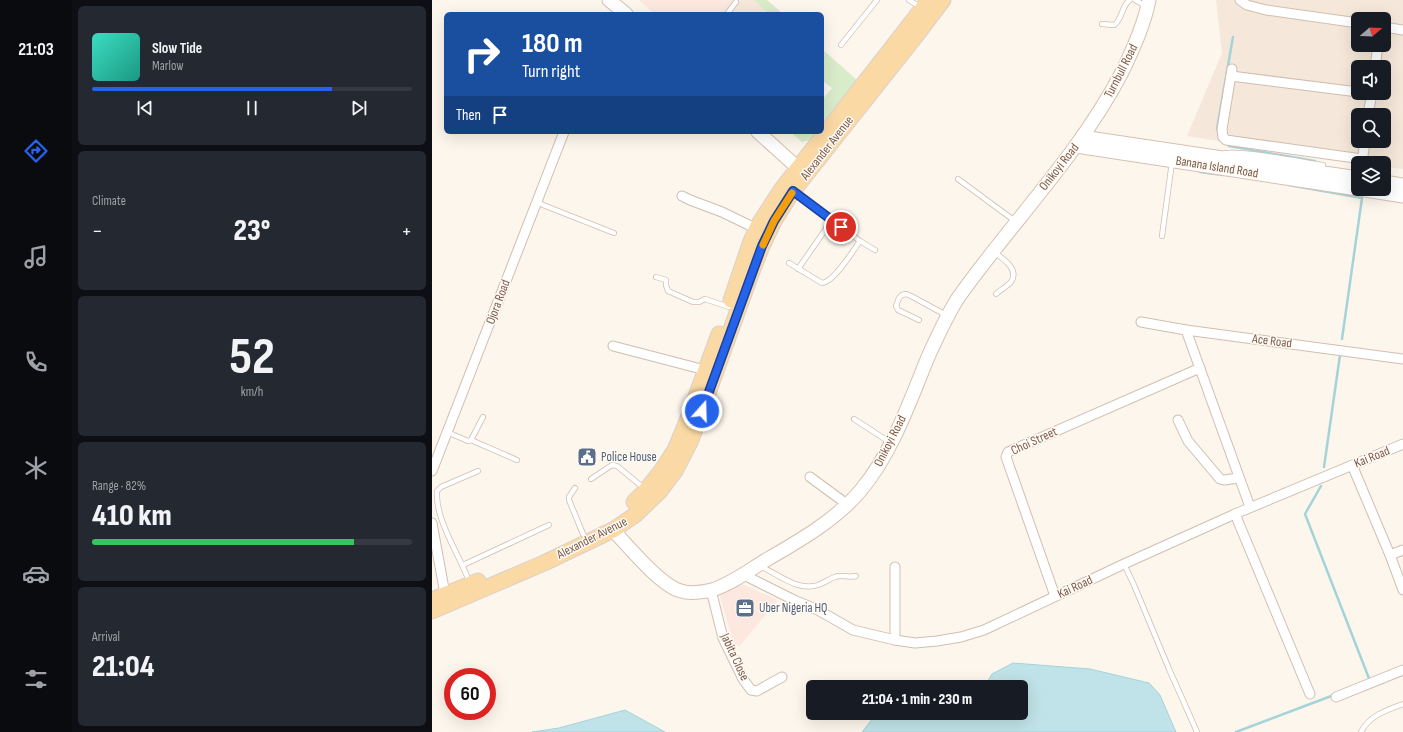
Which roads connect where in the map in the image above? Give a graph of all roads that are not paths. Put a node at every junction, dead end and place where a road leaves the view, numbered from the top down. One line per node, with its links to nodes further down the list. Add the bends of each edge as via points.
1 (876, 0): 17 (lane)
2 (909, 0): 8 (lane)
3 (942, 0): 32 (main road, Alexander Avenue)
4 (1130, 0): 14 (lane, via 1118,22 1114,25)
5 (1135, 0): 9 (lane)
6 (1240, 0): 13 (street, via 1246,6 1266,10)
7 (736, 2): 12 (lane)
8 (926, 4): 26 (main road, Alexander Avenue)
9 (1148, 4): 21 (street, Turnbull Road, via 1135,47 1108,98)
10 (611, 6): 11 (street)
11 (622, 12)
12 (728, 12)
13 (1351, 22)
14 (1102, 24)
15 (1391, 28): 16 (street)
16 (1403, 30)
17 (841, 44)
18 (1351, 91): 23 (street, via 1231,72 1222,129 1226,140)
19 (563, 134): 36 (street, Ojora Road)
20 (760, 134): 26 (street)
21 (1079, 142): 22 (street, Banana Island Road); 24 (street, Banana Island Road); 38 (street, Onikoyi Road)
22 (1218, 158): 25 (lane, via 1224,152 1231,152); 27 (street, Banana Island Road)
23 (1351, 159)
24 (1172, 161): 31 (street, Banana Island Road); 41 (lane)
25 (1323, 165)
26 (798, 168): 39 (main road, Alexander Avenue)
27 (1351, 177)
28 (958, 179): 38 (lane)
29 (1391, 183): 30 (street)
30 (1403, 185)
31 (1351, 188)
32 (793, 191): 37 (lane); 80 (main road, Alexander Avenue, via 762,246 684,455 659,492 635,516)
33 (1391, 194): 35 (street, Banana Island Road)
34 (682, 196): 39 (street)
35 (1403, 196)
36 (537, 201): 40 (lane); 61 (street, Ojora Road)
37 (832, 220): 42 (lane); 46 (lane)
38 (1017, 222): 44 (street, Onikoyi Road)
39 (757, 229): 49 (main road, Alexander Avenue)
40 (614, 233)
41 (1162, 236)
42 (860, 240): 43 (lane); 46 (lane, via 837,272 826,282 822,283)
43 (876, 250)
44 (994, 252): 48 (lane, via 1004,259 1014,275 1011,282); 50 (street, Onikoyi Road)
45 (789, 263): 46 (lane)
46 (798, 269)
47 (656, 277): 49 (lane, via 666,280 668,290 693,302 705,299)
48 (996, 294)
49 (729, 307): 57 (main road, Alexander Avenue)
50 (947, 316): 51 (lane, via 911,296 902,295 896,306 898,310); 63 (street, Onikoyi Road)
51 (919, 320)
52 (1141, 322): 53 (street, Ace Road)
53 (1186, 330): 55 (street, Ace Road); 56 (street)
54 (613, 346): 57 (street)
55 (1403, 359)
56 (1200, 368): 71 (street); 93 (street, Choi Street, via 1006,454)
57 (705, 370): 74 (main road, Alexander Avenue, via 675,450)
58 (483, 417): 62 (lane)
59 (854, 419): 63 (lane)
60 (1178, 420): 71 (street, via 1188,441 1220,479)
61 (447, 432): 62 (lane); 66 (street, Ojora Road)
62 (471, 440): 65 (lane)
63 (891, 443): 75 (street, Onikoyi Road, via 862,490)
64 (1403, 444): 67 (street, Kai Road)
65 (517, 460)
66 (434, 461): 68 (street, Ojora Road)
67 (1352, 465): 76 (street, Kai Road); 83 (street)
68 (432, 471)
69 (478, 471): 85 (lane, via 441,487 438,491 437,499 442,520)
70 (810, 477): 75 (street)
71 (1239, 478): 76 (street)
72 (591, 479): 74 (lane, via 612,465 617,466)
73 (575, 488): 81 (lane, via 569,500)
74 (646, 490): 81 (main road, Alexander Avenue, via 614,518)
75 (848, 505): 86 (street, Onikoyi Road, via 800,540)
76 (1250, 507): 77 (street, Kai Road)
77 (1235, 514): 84 (street, Kai Road); 99 (street)
78 (432, 523): 94 (street)
79 (549, 526): 85 (lane)
80 (612, 530): 91 (street, Onikoyi Road, via 663,582 682,592); 95 (main road, Alexander Avenue, via 537,566)
81 (583, 534): 90 (main road, Alexander Avenue)
82 (1403, 550): 83 (street)
83 (1390, 555): 92 (street)
84 (1124, 564): 93 (street, Kai Road); 102 (lane)
85 (463, 565): 90 (lane)
86 (758, 565): 88 (street, Onikoyi Road); 89 (lane, via 806,587 816,586 835,577)
87 (895, 567): 96 (street)
88 (744, 575): 91 (street, Onikoyi Road); 96 (street, Kai Road, via 854,630)
89 (856, 576)
90 (470, 585): 94 (main road, Alexander Avenue)
91 (711, 590): 98 (street, Jabita Close, via 723,638 751,690 757,691)
92 (1403, 590)
93 (1055, 596): 96 (street, Kai Road, via 984,630 961,638 915,643)
94 (438, 597)
95 (432, 611)
96 (895, 640)
97 (1403, 670): 100 (street)
98 (782, 677)
99 (1310, 694)
100 (1336, 698)
101 (1403, 704): 103 (lane, via 1380,713 1365,724)
102 (1197, 732)
103 (1361, 732)

